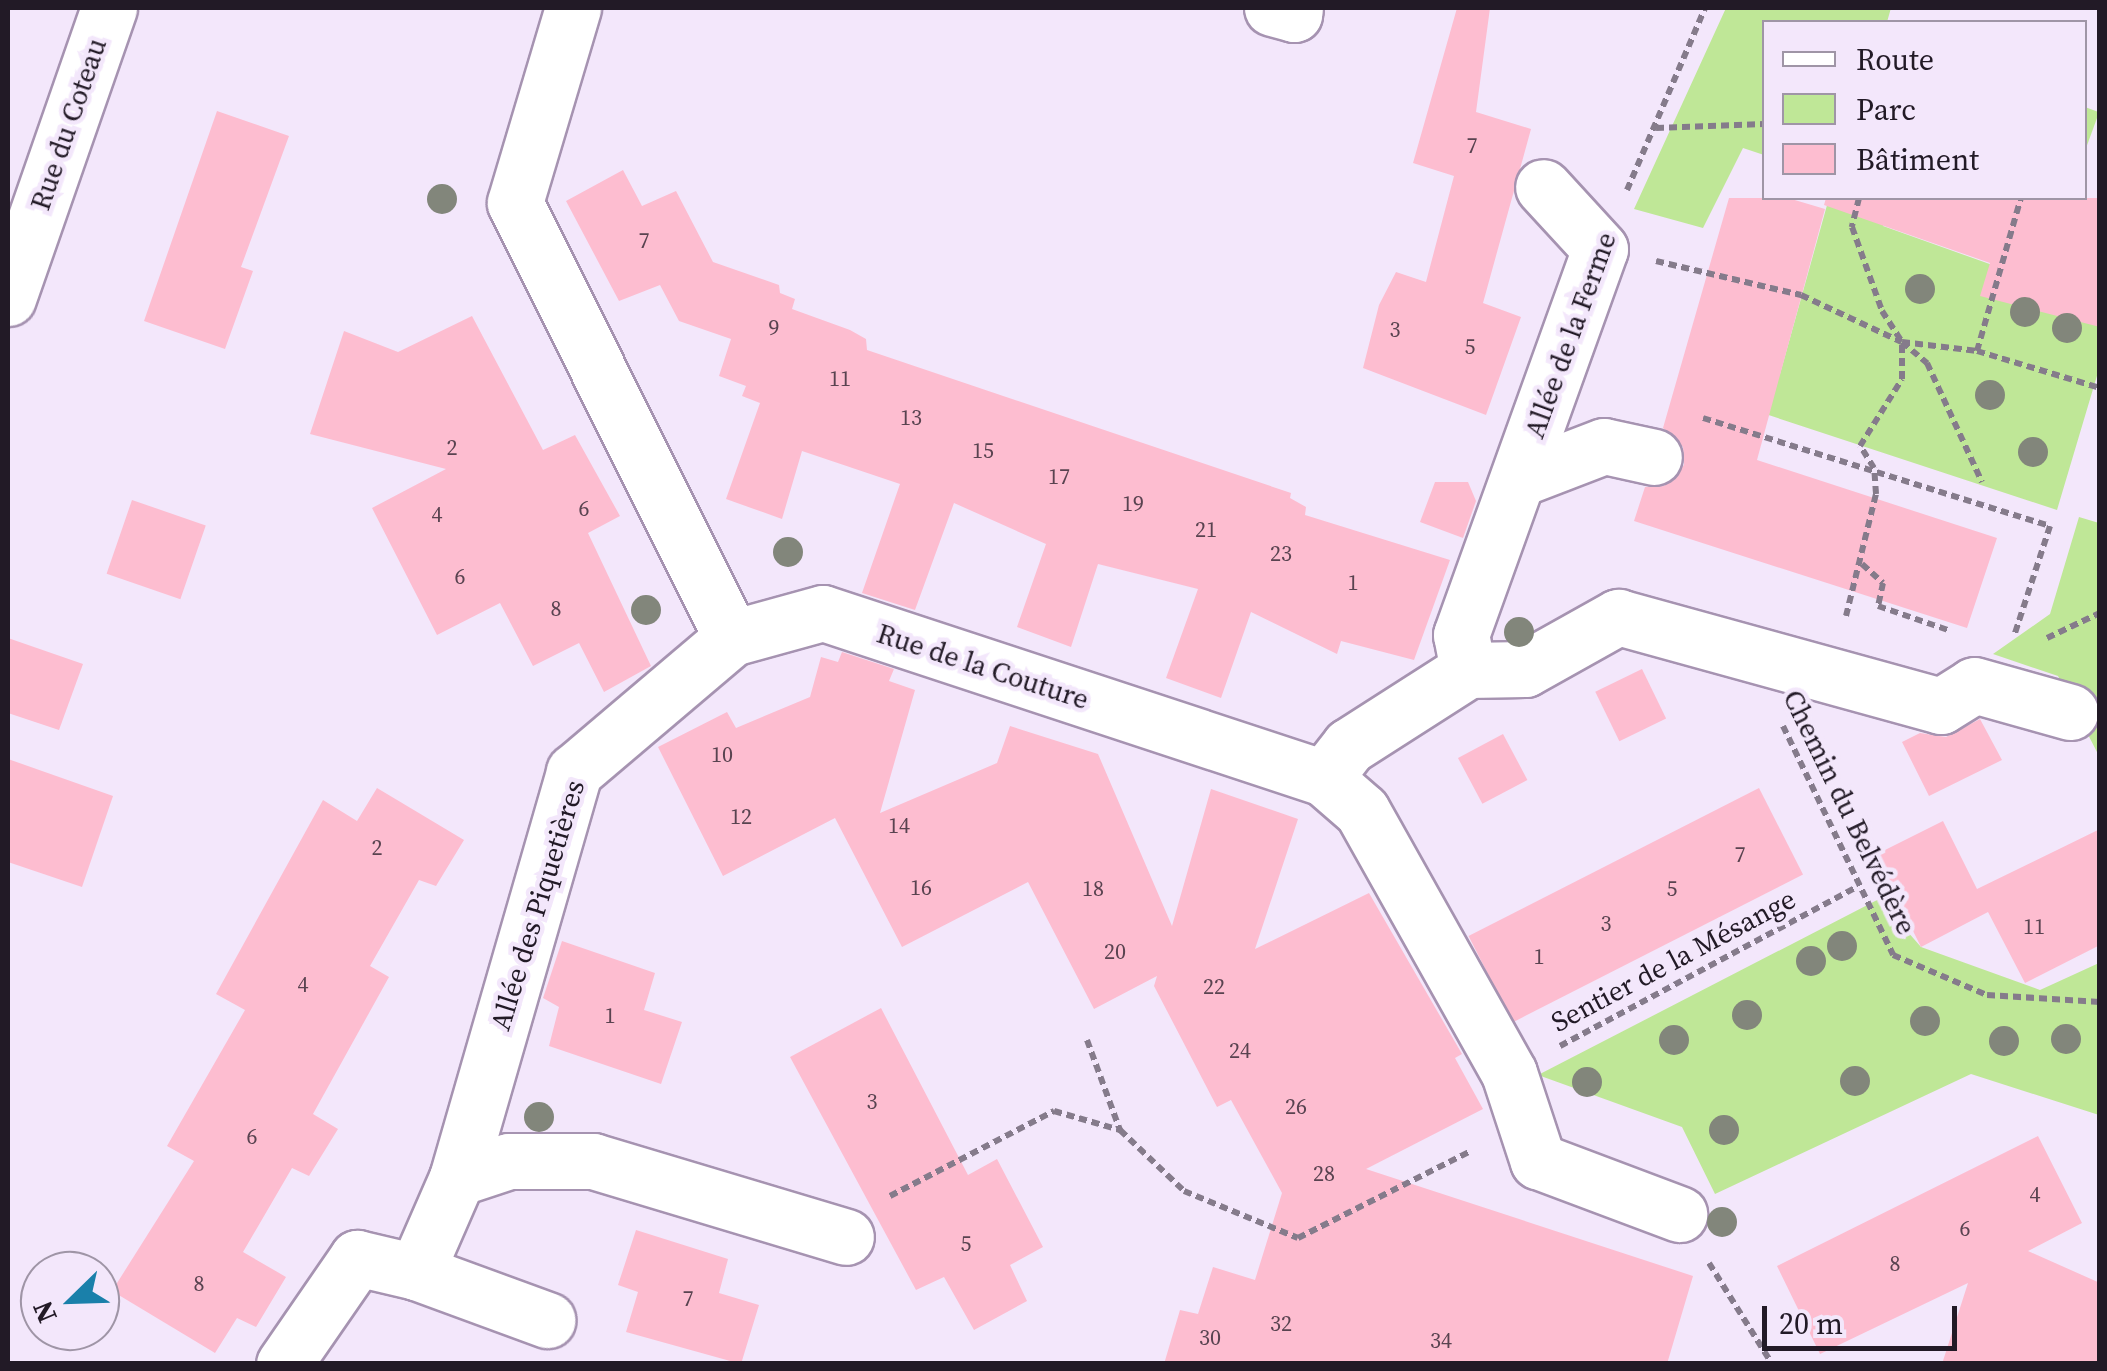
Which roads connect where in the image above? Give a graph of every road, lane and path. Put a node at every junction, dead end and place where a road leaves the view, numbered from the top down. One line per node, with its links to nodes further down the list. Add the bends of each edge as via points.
1 (109, 8): 12 (street, Rue du Coteau)
2 (573, 8): 26 (street, via 515,203)
3 (1272, 8): 4 (street, via 1294,14)
4 (1296, 8)
5 (1706, 8): 7 (path, Allée de la Ferme)
6 (1762, 124): 7 (path)
7 (1656, 128): 11 (path, Allée de la Ferme)
8 (1543, 187): 11 (street)
9 (1859, 200): 13 (path, via 1852,227 1882,312)
10 (2021, 200): 14 (path)
11 (1600, 249): 13 (path, via 1801,295); 19 (street, Allée de la Ferme)
12 (8, 298)
13 (1902, 342): 14 (path); 18 (path, via 1902,379 1860,446); 20 (path, via 1927,363)
14 (1977, 352): 15 (path)
15 (2100, 388)
16 (1683, 412): 18 (path)
17 (1654, 457): 19 (street, via 1604,446)
18 (1874, 468): 23 (path, via 2050,526); 29 (path, via 1876,494 1843,627)
19 (1518, 479): 28 (street, Allée de la Ferme, via 1462,635)
20 (1982, 482)
21 (1862, 564): 24 (path, via 1883,583 1878,606)
22 (2100, 613): 23 (path, via 2050,639)
23 (2014, 633): 25 (path)
24 (1960, 634)
25 (1996, 634)
26 (732, 638): 31 (street, Rue de la Couture, via 823,614); 38 (street, Allée des Piquetières, via 574,772)
27 (1750, 657): 28 (street, via 1618,617 1525,670); 29 (street); 32 (path, Chemin du Belvédère)
28 (1468, 670): 31 (street, via 1349,746)
29 (1807, 671): 30 (street, via 1942,706 1974,685)
30 (2070, 712)
31 (1324, 778): 35 (street, Rue de la Couture, via 1362,810)
32 (1858, 886): 33 (path, Chemin du Belvédère, via 1893,954 1922,971 1986,995); 35 (path, Sentier de la Mésange)
33 (2100, 1002)
34 (1087, 1040): 37 (path)
35 (1509, 1073): 36 (street, Rue de la Couture)
36 (1530, 1126): 37 (path, via 1398,1182 1298,1238 1184,1190); 39 (street, Rue de la Couture, via 1538,1161)
37 (1120, 1130): 40 (path, via 1054,1111 865,1208)
38 (457, 1178): 40 (street, via 509,1161 593,1161); 41 (street, Allée des Piquetières)
39 (1679, 1214): 44 (path)
40 (846, 1238)
41 (416, 1272): 42 (street); 43 (street, via 357,1258)
42 (547, 1320)
43 (284, 1364)
44 (1772, 1364)

